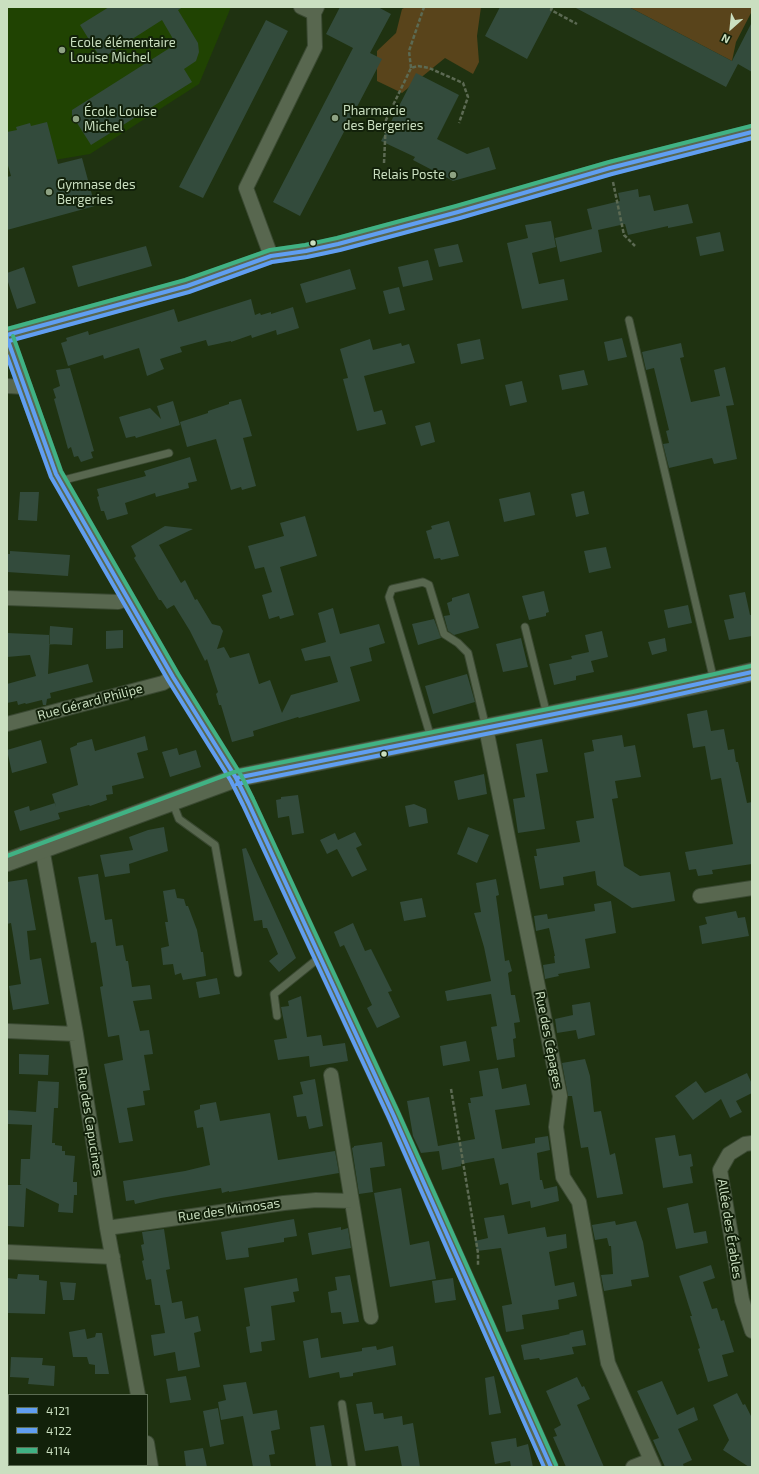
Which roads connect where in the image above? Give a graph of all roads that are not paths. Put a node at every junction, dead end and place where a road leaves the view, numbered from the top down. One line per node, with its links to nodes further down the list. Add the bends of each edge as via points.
1 (302, 7): 2 (street)
2 (316, 10): 4 (street, via 315,48 246,188)
3 (752, 132): 4 (street, via 610,168 382,233 306,251)
4 (271, 256): 6 (street, via 187,286)
5 (629, 320): 16 (lane)
6 (7, 337): 8 (street)
7 (7, 386): 8 (street)
8 (25, 387): 10 (street)
9 (169, 453): 10 (lane)
10 (60, 481): 12 (street)
11 (7, 598): 12 (street, via 118,602)
12 (127, 599): 15 (street)
13 (525, 627): 17 (lane)
14 (752, 672): 16 (street)
15 (173, 678): 18 (street, Rue Gérard Philipe, via 163,683); 21 (street)
16 (714, 681): 17 (street)
17 (547, 716): 19 (street)
18 (7, 724)
19 (486, 728): 20 (street); 20 (lane, via 468,653 444,634 429,585 423,582 392,589 389,596); 43 (street, Rue des Cépages, via 560,1096 556,1127 563,1177 579,1202 608,1363)
20 (432, 739): 21 (street)
21 (236, 778): 22 (street); 27 (street)
22 (172, 801): 23 (street); 28 (lane, via 179,819 215,845)
23 (42, 848): 24 (street); 31 (street, Rue des Capucines)
24 (7, 862)
25 (752, 888): 26 (street)
26 (700, 896)
27 (320, 957): 29 (lane, via 274,994); 46 (street)
28 (238, 973)
29 (277, 1016)
30 (7, 1031): 31 (street)
31 (76, 1034): 35 (street, Rue des Capucines)
32 (331, 1075): 34 (street)
33 (752, 1143): 39 (street, Allée des Érables, via 745,1144 729,1154 720,1170 742,1300)
34 (352, 1201): 35 (street, Rue des Mimosas, via 316,1200 284,1203); 38 (street)
35 (107, 1228): 37 (street, Rue des Capucines)
36 (7, 1252): 37 (street)
37 (113, 1257): 40 (street, Rue des Capucines)
38 (371, 1317)
39 (752, 1331)
40 (138, 1394)
41 (342, 1404): 45 (lane)
42 (148, 1449): 44 (street)
43 (652, 1463): 47 (street, Rue des Cépages)
44 (151, 1467)
45 (352, 1467)
46 (551, 1467)
47 (633, 1467)

